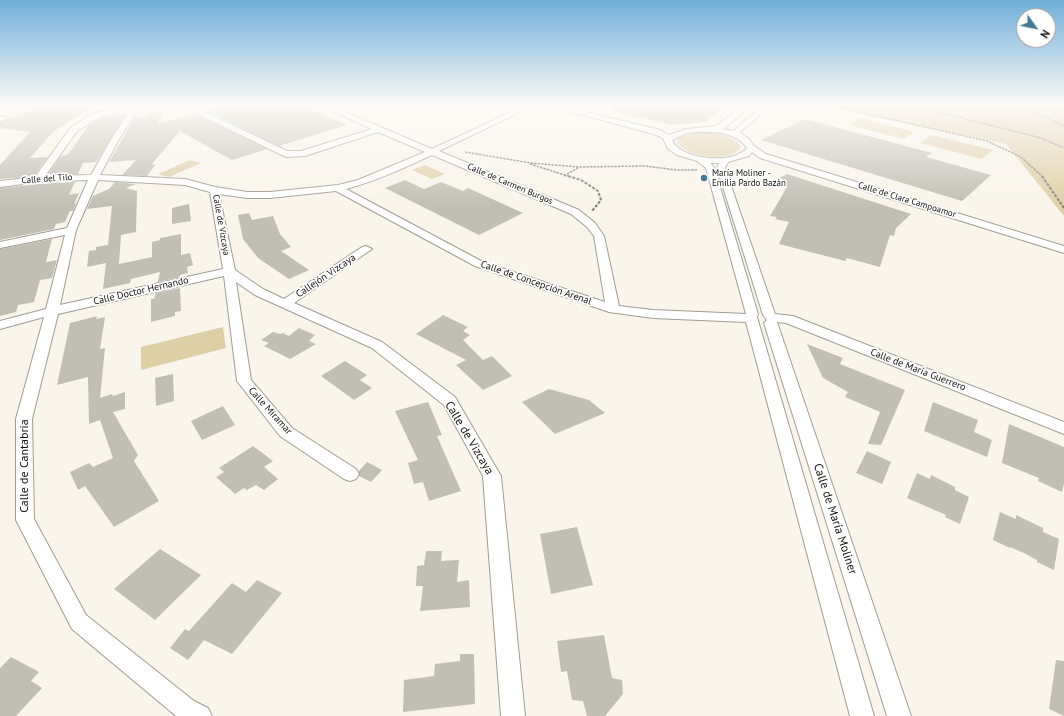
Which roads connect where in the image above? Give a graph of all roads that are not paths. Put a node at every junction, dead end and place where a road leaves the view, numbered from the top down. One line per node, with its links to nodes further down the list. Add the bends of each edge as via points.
1 (67, 138): 16 (street)
2 (115, 138): 15 (street, Calle de Cantabria)
3 (253, 138): 4 (street, via 286,154 302,154)
4 (350, 138)
5 (401, 138): 10 (street, Calle de Carmen Burgos)
6 (465, 138): 10 (street, Calle del Tilo)
7 (741, 138): 9 (street, Calle de Clara Campoamor)
8 (668, 139): 14 (street, via 668,144 672,148)
9 (751, 148): 11 (street); 12 (street, Calle de Clara Campoamor)
10 (436, 153): 18 (street, Calle del Tilo, via 361,182); 28 (street, Calle de Carmen Burgos, via 575,212 591,224 600,236)
11 (744, 156): 12 (street); 13 (street)
12 (764, 156): 23 (street, Calle de Clara Campoamor)
13 (725, 160): 14 (street); 30 (street, Calle de María Moliner, via 722,168)
14 (700, 164): 30 (street, Calle de María Moliner, via 710,167)
15 (94, 178): 16 (street, Calle del Tilo); 19 (street, Calle del Tilo, via 185,182); 20 (street, Calle de Cantabria)
16 (38, 179): 17 (street, Calle del Tilo)
17 (0, 184)
18 (338, 188): 19 (street, Calle del Tilo, via 270,195 247,195); 28 (street, Calle de Concepción Arenal, via 479,264)
19 (214, 190): 24 (street, Calle de Vizcaya)
20 (71, 230): 21 (street); 29 (street, Calle de Cantabria)
21 (0, 245)
22 (366, 249): 27 (street, Callejón Vizcaya)
23 (1064, 250)
24 (229, 272): 25 (street, Calle de Vizcaya); 26 (street, Calle Miramar); 29 (street, Calle Doctor Hernando)
25 (259, 292): 26 (street); 27 (street, Calle de Vizcaya)
26 (233, 300): 33 (street, Calle Miramar, via 244,382 286,432)
27 (286, 303): 35 (street, Calle de Vizcaya, via 377,345 450,401 492,476)
28 (613, 309): 30 (street, Calle de Concepción Arenal, via 653,314)
29 (52, 311): 31 (street, Calle Doctor Hernando); 34 (street, Calle de Cantabria, via 24,418 25,520 79,622 186,709)
30 (761, 318): 32 (street, Calle de María Guerrero, via 788,319); 36 (street, Calle de María Moliner); 37 (street, Calle de María Moliner)
31 (0, 325)
32 (1064, 428)
33 (350, 474)
34 (200, 716)
35 (513, 716)
36 (862, 716)
37 (899, 716)

